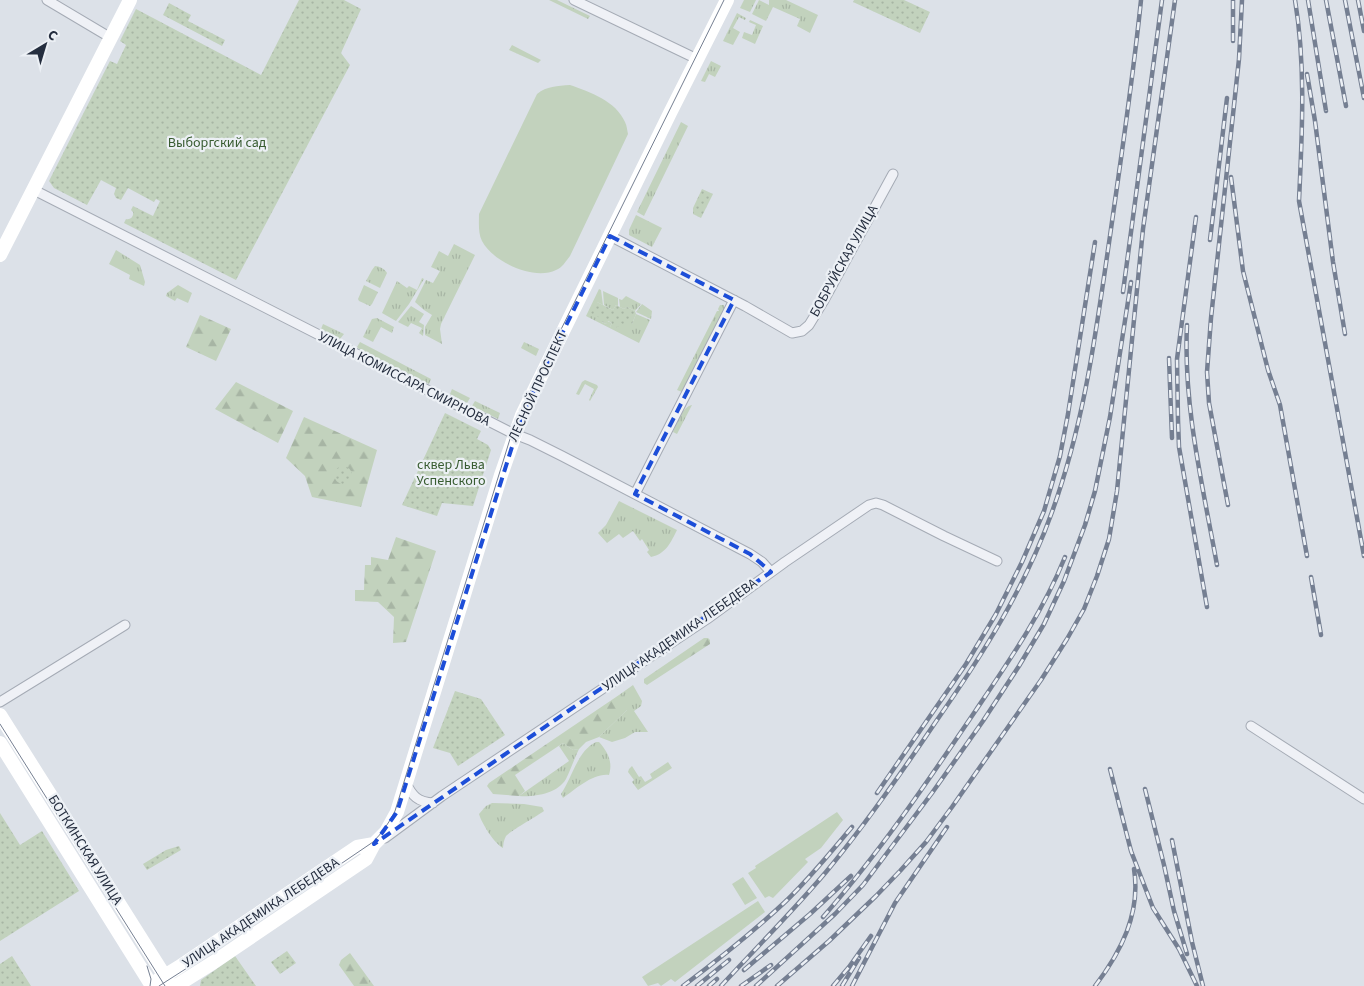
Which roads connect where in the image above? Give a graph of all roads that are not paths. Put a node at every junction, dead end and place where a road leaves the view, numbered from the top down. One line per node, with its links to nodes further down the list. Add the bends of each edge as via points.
1 (47, 0): 5 (street)
2 (130, 0): 5 (main road)
3 (574, 0): 6 (street)
4 (727, 0): 6 (main road, ЛЕСНОЙ ПРОСПЕКТ)
5 (111, 38): 8 (main road)
6 (697, 59): 9 (main road, ЛЕСНОЙ ПРОСПЕКТ)
7 (893, 174): 11 (street, БОБРУЙСКАЯ УЛИЦА, via 823,302 802,332 792,333)
8 (34, 190): 10 (main road); 12 (street, УЛИЦА КОМИССАРА СМИРНОВА)
9 (610, 236): 11 (street, БОБРУЙСКАЯ УЛИЦА); 12 (main road, ЛЕСНОЙ ПРОСПЕКТ)
10 (0, 255)
11 (734, 300): 13 (street)
12 (514, 434): 13 (street, УЛИЦА КОМИССАРА СМИРНОВА); 21 (main road, ЛЕСНОЙ ПРОСПЕКТ)
13 (635, 494): 15 (street, УЛИЦА КОМИССАРА СМИРНОВА, via 750,554)
14 (997, 561): 15 (street, УЛИЦА АКАДЕМИКА ЛЕБЕДЕВА, via 876,503)
15 (771, 572): 23 (street, УЛИЦА АКАДЕМИКА ЛЕБЕДЕВА, via 707,619)
16 (125, 625): 17 (street)
17 (0, 702)
18 (0, 715): 25 (main road, БОТКИНСКАЯ УЛИЦА)
19 (1250, 726): 22 (street)
20 (0, 744): 26 (main road, БОТКИНСКАЯ УЛИЦА)
21 (406, 783): 23 (street, via 416,798); 24 (main road, ЛЕСНОЙ ПРОСПЕКТ, via 397,812 386,832)
22 (1364, 799)
23 (433, 802): 24 (street, УЛИЦА АКАДЕМИКА ЛЕБЕДЕВА, via 384,840)
24 (374, 844): 25 (main road, УЛИЦА АКАДЕМИКА ЛЕБЕДЕВА, via 358,847); 27 (main road, УЛИЦА АКАДЕМИКА ЛЕБЕДЕВА, via 366,859)
25 (168, 981): 26 (main road, УЛИЦА АКАДЕМИКА ЛЕБЕДЕВА)
26 (151, 986)
27 (176, 986)

